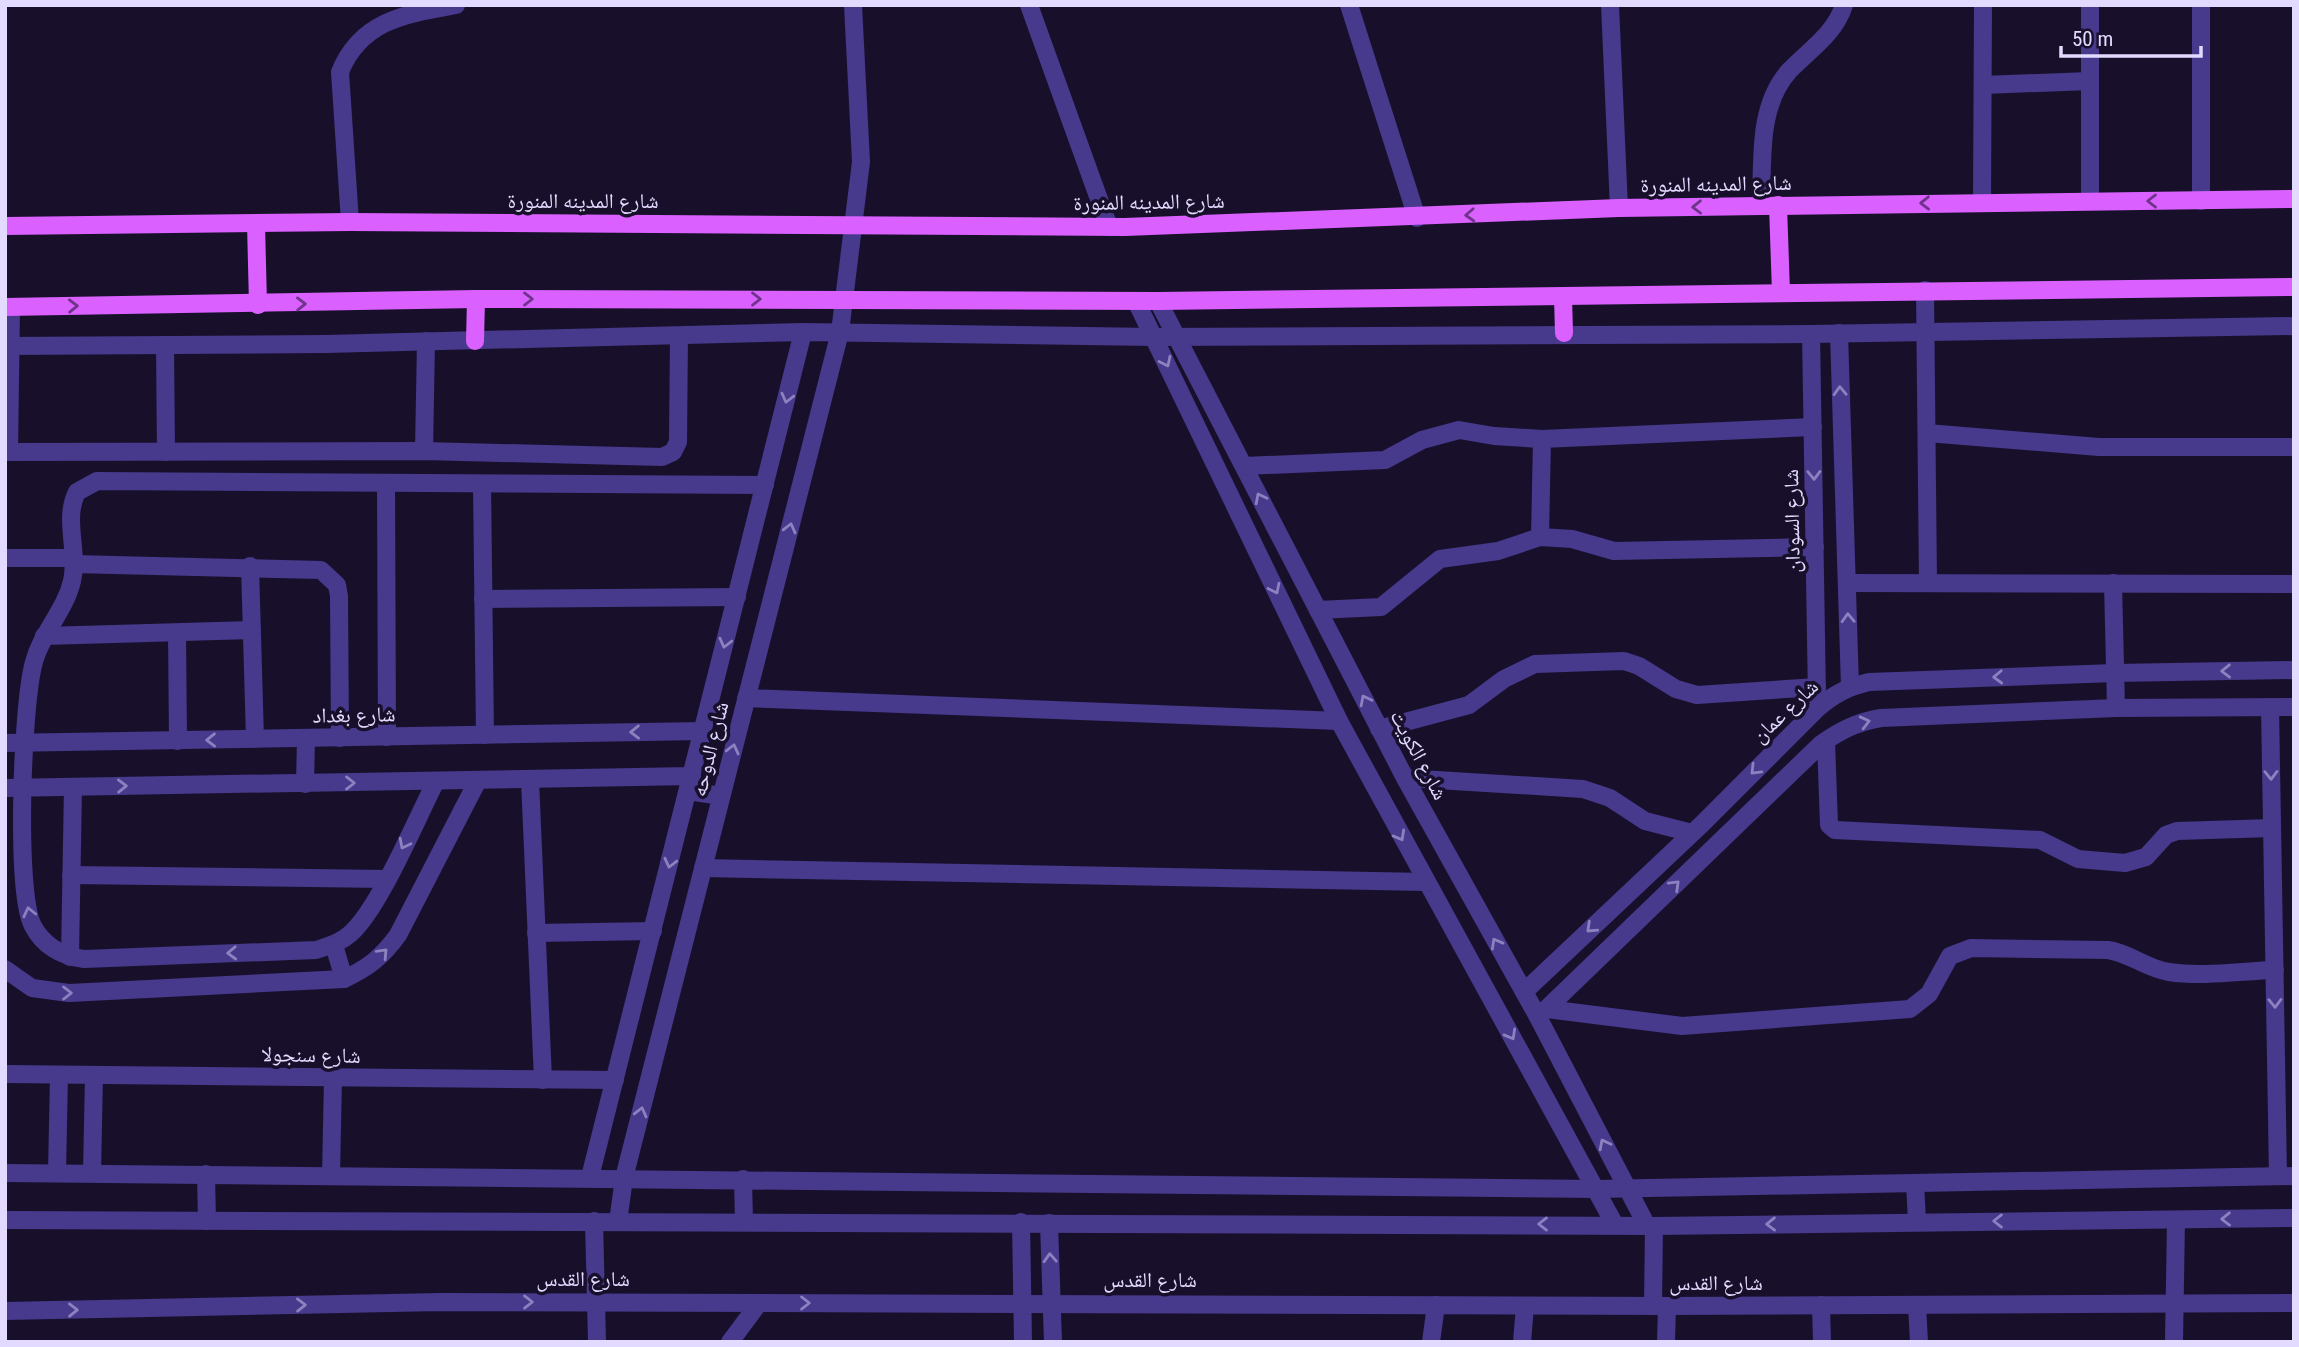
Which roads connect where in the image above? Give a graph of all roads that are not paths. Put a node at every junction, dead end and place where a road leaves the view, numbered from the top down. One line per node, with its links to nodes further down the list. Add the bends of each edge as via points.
1 (456, 5): 10 (street)
2 (853, 5): 22 (street, شارع الدوحه, via 861,162)
3 (1029, 5): 24 (street)
4 (1349, 5): 19 (street)
5 (1609, 5): 18 (street)
6 (1844, 5): 17 (street, via 1828,33 1790,71 1769,105)
7 (1983, 5): 12 (street)
8 (2090, 5): 11 (street)
9 (2201, 5): 15 (street)
10 (412, 9): 20 (street, via 359,38 340,72)
11 (2090, 81): 12 (street); 14 (street)
12 (1983, 85): 16 (street)
13 (2294, 199): 15 (main road, شارع المدينه المنورة)
14 (2090, 201): 15 (main road, شارع المدينه المنورة, one-way to 14); 16 (main road, شارع المدينه المنورة)
15 (2201, 201)
16 (1982, 202): 17 (main road, شارع المدينه المنورة, one-way to 17)
17 (1769, 206): 18 (main road, شارع المدينه المنورة, one-way to 18); 27 (main road)
18 (1619, 208): 19 (main road, شارع المدينه المنورة, one-way to 19)
19 (1417, 218): 24 (main road, شارع المدينه المنورة)
20 (350, 222): 21 (main road, شارع المدينه المنورة); 22 (main road, شارع المدينه المنورة)
21 (256, 223): 23 (main road, شارع المدينه المنورة); 33 (main road)
22 (854, 225): 24 (main road, شارع المدينه المنورة); 30 (street, شارع الدوحه)
23 (5, 226)
24 (1109, 227)
25 (2294, 287): 26 (main road)
26 (1925, 290): 27 (main road); 36 (street)
27 (1781, 293): 28 (main road)
28 (1563, 297): 32 (main road); 39 (main road)
29 (476, 299): 30 (main road, one-way to 30); 33 (main road, one-way to 29); 46 (main road)
30 (844, 299): 31 (main road); 38 (street, شارع الدوحه)
31 (1136, 301): 32 (main road); 43 (street)
32 (1158, 301): 44 (street, شارع الكويت)
33 (258, 305): 34 (main road, one-way to 33)
34 (8, 307): 48 (street)
35 (2294, 326): 36 (street)
36 (1926, 330): 40 (street); 50 (street)
37 (803, 332): 38 (street); 42 (street); 59 (street, شارع الدوحه, one-way to 59)
38 (839, 332): 43 (street); 79 (street, شارع الدوحه, one-way to 38)
39 (1564, 333): 41 (street); 44 (street)
40 (1839, 333): 41 (street); 65 (street, one-way to 40)
41 (1811, 334): 49 (street, شارع السودان)
42 (679, 335): 46 (street); 53 (street, via 678,442 668,455)
43 (1154, 337): 44 (street); 84 (street, one-way to 84)
44 (1177, 337): 56 (street, شارع الكويت)
45 (426, 341): 46 (street); 47 (street); 53 (street)
46 (475, 341)
47 (165, 345): 48 (street); 55 (street)
48 (8, 346): 54 (street)
49 (1813, 427): 51 (street); 61 (street, شارع السودان, one-way to 61)
50 (1927, 433): 52 (street, via 2099,447); 66 (street)
51 (1542, 439): 56 (street, via 1459,430 1429,437 1385,460); 60 (street)
52 (2294, 447)
53 (424, 451): 55 (street)
54 (7, 452): 55 (street)
55 (166, 452)
56 (1244, 466): 71 (street, شارع الكويت, one-way to 56)
57 (386, 483): 58 (street); 63 (street, via 97,481 77,492 72,502); 88 (street)
58 (482, 484): 59 (street); 70 (street)
59 (765, 485): 69 (street, شارع الدوحه)
60 (1540, 537): 61 (street, via 1622,551); 71 (street, via 1498,551 1440,559 1381,607)
61 (1815, 547): 77 (street, شارع السودان)
62 (5, 558): 63 (street)
63 (74, 561): 64 (street); 74 (street, via 69,592)
64 (250, 566): 72 (street); 89 (street, via 311,567 331,576 337,585)
65 (1847, 583): 66 (street); 78 (street, one-way to 65)
66 (1928, 583): 67 (street)
67 (2113, 583): 68 (street); 76 (street)
68 (2294, 584)
69 (737, 597): 70 (street); 86 (street, شارع الدوحه, one-way to 86)
70 (483, 599): 87 (street)
71 (1318, 610): 85 (street, شارع الكويت, one-way to 71)
72 (252, 630): 73 (street); 90 (street)
73 (177, 632): 74 (street); 93 (street)
74 (44, 636): 96 (street, via 29,682)
75 (2294, 670): 76 (street, شارع عمان, one-way to 76)
76 (2115, 673): 78 (street, شارع عمان, one-way to 78); 83 (street)
77 (1817, 687): 82 (street, شارع السودان); 85 (street, via 1697,695 1624,661 1535,664 1504,678 1469,705)
78 (1850, 687): 82 (street, شارع عمان)
79 (746, 698): 84 (street); 106 (street, شارع الدوحه, one-way to 79)
80 (2270, 707): 81 (street); 83 (street); 109 (street, one-way to 109)
81 (2294, 707)
82 (1818, 708): 92 (street, شارع عمان)
83 (2116, 708): 94 (street, one-way to 83, via 1859,722 1881,718)
84 (1339, 721): 108 (street)
85 (1379, 729): 98 (street, شارع الكويت)
86 (703, 731): 87 (street, شارع بغداد, one-way to 87); 103 (street, شارع الدوحه)
87 (485, 735): 88 (street, شارع بغداد)
88 (387, 737): 89 (street, شارع بغداد)
89 (340, 738): 91 (street, شارع بغداد)
90 (255, 739): 91 (street, شارع بغداد); 93 (street, شارع بغداد, one-way to 93)
91 (306, 739): 101 (street)
92 (1784, 740): 97 (street); 110 (street, شارع عمان, one-way to 110)
93 (178, 741): 96 (street, شارع بغداد)
94 (1826, 741): 97 (street); 109 (street, via 1829,825 1835,830 2040,840 2078,859 2125,863 2146,857 2166,835 2177,831)
95 (5, 743): 96 (street, شارع بغداد)
96 (24, 743): 105 (street)
97 (1805, 759): 123 (street, one-way to 97)
98 (1405, 778): 107 (street, شارع الكويت); 110 (street, via 1583,789 1610,797 1645,821)
99 (530, 780): 100 (street); 103 (street); 116 (street)
100 (477, 782): 102 (street); 121 (street, one-way to 100, via 366,970 398,935)
101 (305, 783): 102 (street, one-way to 102); 104 (street, one-way to 101)
102 (435, 783): 113 (street, one-way to 113)
103 (690, 783): 106 (street); 115 (street, شارع الدوحه, one-way to 115)
104 (72, 787): 105 (street); 112 (street)
105 (14, 788): 118 (street, one-way to 105, via 44,943 32,925)
106 (721, 796): 111 (street, شارع الدوحه)
107 (1415, 796): 108 (street); 122 (street, شارع الكويت, one-way to 107)
108 (1387, 812): 114 (street, one-way to 114)
109 (2272, 828): 120 (street)
110 (1692, 833): 122 (street, شارع عمان, one-way to 122)
111 (703, 868): 114 (street); 137 (street, شارع الدوحه, one-way to 111)
112 (71, 875): 113 (street); 118 (street)
113 (386, 879): 117 (street, via 363,919 351,934)
114 (1426, 883): 141 (street, one-way to 141)
115 (653, 931): 116 (street); 129 (street, شارع الدوحه)
116 (536, 933): 128 (street)
117 (334, 944): 118 (street, one-way to 118, via 316,950); 121 (street)
118 (70, 957)
119 (5, 969): 121 (street, one-way to 121, via 32,988 69,993)
120 (2275, 970): 123 (street, via 2172,973 2108,950 1970,948 1950,956 1928,994 1910,1009 1682,1026); 135 (street, one-way to 135)
121 (344, 979)
122 (1524, 992): 123 (street, شارع الكويت)
123 (1542, 1013): 140 (street, شارع الكويت, one-way to 123)
124 (5, 1074): 125 (street, شارع سنجولا)
125 (59, 1075): 126 (street, شارع سنجولا); 131 (street)
126 (94, 1075): 127 (street, شارع سنجولا); 132 (street)
127 (333, 1078): 128 (street, شارع سنجولا); 134 (street)
128 (542, 1080): 129 (street, شارع سنجولا)
129 (615, 1080): 136 (street, شارع الدوحه)
130 (5, 1173): 131 (street)
131 (57, 1173): 132 (street)
132 (92, 1173): 133 (street)
133 (206, 1174): 134 (street); 145 (street)
134 (331, 1175): 136 (street)
135 (2286, 1176): 139 (street)
136 (590, 1177): 137 (street)
137 (624, 1178): 138 (street); 147 (street, شارع الدوحه)
138 (743, 1179): 141 (street); 148 (street)
139 (1915, 1183): 140 (street); 150 (street)
140 (1627, 1188): 141 (street); 153 (street, شارع الكويت)
141 (1597, 1189): 152 (street)
142 (2294, 1218): 144 (street, one-way to 144)
143 (5, 1220): 145 (street)
144 (2176, 1220): 150 (street, one-way to 150); 159 (street)
145 (207, 1221): 146 (street)
146 (594, 1221): 147 (street); 154 (street)
147 (618, 1222): 148 (street)
148 (744, 1222): 149 (street)
149 (1021, 1222): 151 (street); 155 (street)
150 (1917, 1222): 153 (street, one-way to 153)
151 (1049, 1223): 152 (street, one-way to 151); 156 (street, one-way to 151)
152 (1615, 1224): 153 (street)
153 (1650, 1226): 164 (street)
154 (595, 1302): 157 (street, شارع القدس); 165 (street, شارع القدس, one-way to 154); 166 (street)
155 (1022, 1302): 156 (street, شارع القدس); 157 (street, شارع القدس, one-way to 155); 168 (street)
156 (1052, 1302): 160 (street, شارع القدس); 169 (street)
157 (759, 1303): 167 (street)
158 (2294, 1303): 159 (street, شارع القدس)
159 (2175, 1304): 162 (street, شارع القدس); 175 (street)
160 (1436, 1305): 163 (street, شارع القدس); 170 (street)
161 (1821, 1305): 162 (street, شارع القدس); 164 (street, شارع القدس); 173 (street)
162 (1917, 1305): 174 (street)
163 (1525, 1306): 164 (street, شارع القدس); 171 (street)
164 (1660, 1306): 172 (street)
165 (5, 1311)
166 (597, 1342)
167 (730, 1342)
168 (1023, 1342)
169 (1053, 1342)
170 (1431, 1342)
171 (1522, 1342)
172 (1666, 1342)
173 (1822, 1342)
174 (1919, 1342)
175 (2174, 1342)

